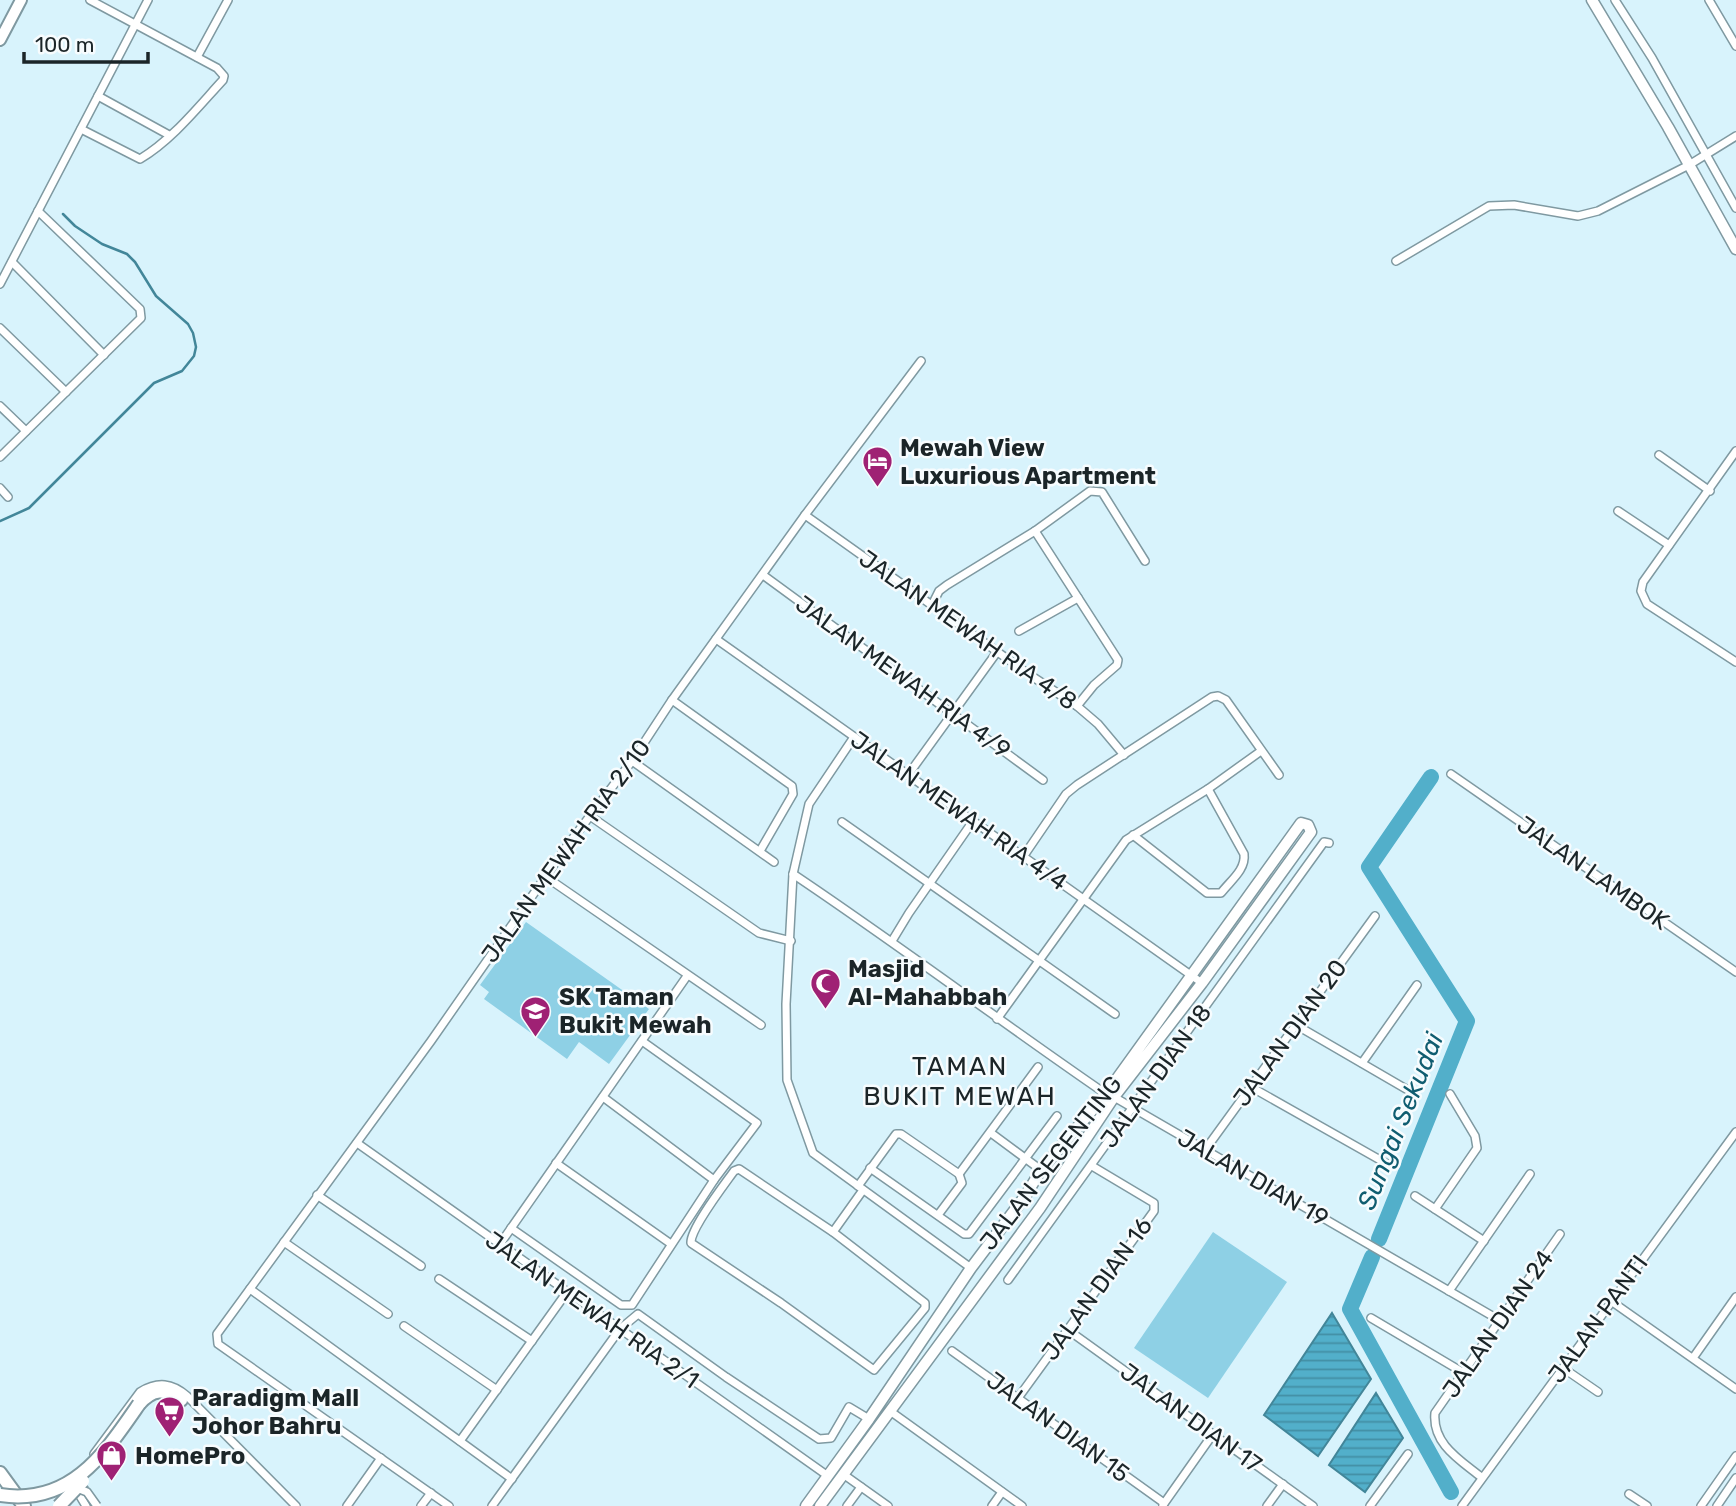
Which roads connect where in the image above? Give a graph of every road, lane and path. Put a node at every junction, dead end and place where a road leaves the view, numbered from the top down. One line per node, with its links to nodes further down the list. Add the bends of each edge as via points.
1 (23, 0): 9 (main road)
2 (90, 0): 8 (street)
3 (148, 0): 8 (street)
4 (228, 0): 11 (street)
5 (1592, 0): 17 (street)
6 (1615, 0): 16 (street)
7 (1709, 0): 10 (street)
8 (135, 24): 11 (street); 12 (street)
9 (0, 40)
10 (1736, 46)
11 (197, 57): 14 (street, via 217,68 223,80)
12 (98, 96): 13 (street); 14 (street)
13 (81, 129): 14 (street, via 137,159); 19 (street)
14 (169, 135)
15 (1736, 136): 16 (street)
16 (1704, 155): 17 (street); 18 (street)
17 (1689, 165): 20 (street); 21 (street, via 1598,211 1578,216 1514,205 1489,206)
18 (1736, 208)
19 (38, 211): 22 (street); 25 (street, via 140,309 141,318)
20 (1736, 249)
21 (1396, 261)
22 (12, 262): 23 (street); 25 (street)
23 (0, 285)
24 (0, 328): 27 (street)
25 (104, 355): 27 (street)
26 (921, 362): 37 (street, JALAN MEWAH RIA 2/10)
27 (66, 392): 29 (street)
28 (0, 406): 29 (street)
29 (26, 431): 32 (street)
30 (1736, 451): 34 (street)
31 (1659, 455): 34 (street)
32 (0, 457)
33 (0, 488): 35 (street)
34 (1710, 491): 39 (street)
35 (8, 497)
36 (1618, 511): 39 (street)
37 (805, 515): 41 (street, JALAN MEWAH RIA 2/10); 43 (street, JALAN MEWAH RIA 4/8)
38 (1035, 531): 40 (street, via 1094,490 1102,492); 42 (street); 43 (street, via 947,585)
39 (1669, 545): 47 (street, via 1643,582 1641,592 1647,604)
40 (1145, 561)
41 (763, 575): 45 (street, JALAN MEWAH RIA 2/10); 50 (street, JALAN MEWAH RIA 4/9)
42 (1078, 598): 44 (street); 49 (street, via 1118,660)
43 (932, 605): 46 (street, JALAN MEWAH RIA 4/8)
44 (1019, 631)
45 (716, 639): 48 (street, JALAN MEWAH RIA 2/10); 51 (street, JALAN MEWAH RIA 4/4)
46 (997, 652): 49 (street, JALAN MEWAH RIA 4/8); 50 (street)
47 (1736, 662)
48 (672, 700): 54 (street, JALAN MEWAH RIA 2/10); 65 (street, via 792,786 793,794)
49 (1077, 706): 53 (street, JALAN MEWAH RIA 4/8)
50 (953, 714): 56 (street); 58 (street, JALAN MEWAH RIA 4/9)
51 (854, 737): 56 (street, JALAN MEWAH RIA 4/4); 68 (street, via 809,804)
52 (1261, 751): 53 (street, via 1226,699 1218,696); 57 (street); 59 (street)
53 (1124, 755): 66 (street, via 1066,794)
54 (632, 761): 60 (street, JALAN MEWAH RIA 2/10); 65 (street)
55 (1451, 774): 76 (street, JALAN LAMBOK)
56 (908, 775): 61 (street, JALAN MEWAH RIA 4/4)
57 (1279, 775)
58 (1043, 780)
59 (1208, 789): 63 (street); 63 (street, via 1245,860 1221,893 1207,893)
60 (590, 816): 69 (street, JALAN MEWAH RIA 2/10); 73 (street, via 759,933)
61 (974, 821): 66 (street, JALAN MEWAH RIA 4/4); 70 (street)
62 (842, 822): 70 (street)
63 (1133, 835): 71 (street)
64 (1329, 843): 93 (street, JALAN DIAN 18, via 1324,842)
65 (760, 851): 67 (street)
66 (1023, 856): 71 (street, JALAN MEWAH RIA 4/4)
67 (774, 862)
68 (793, 874): 73 (street); 74 (street, JALAN DIAN 19)
69 (546, 877): 78 (street); 97 (street, JALAN MEWAH RIA 2/10)
70 (930, 883): 74 (street); 75 (street)
71 (1083, 899): 75 (street); 77 (street, JALAN MEWAH RIA 4/4)
72 (1375, 916): 83 (street, JALAN DIAN 20)
73 (791, 940): 108 (street, via 787,1080 813,1153)
74 (892, 941): 82 (street, JALAN DIAN 19)
75 (1039, 960): 81 (street); 82 (street)
76 (1736, 972)
77 (1190, 975): 79 (street, JALAN MEWAH RIA 4/4); 79 (street, JALAN SEGENTING, via 1301,823 1308,825 1311,831); 91 (street, JALAN SEGENTING)
78 (687, 976): 84 (street); 85 (street)
79 (1202, 983): 91 (street, JALAN SEGENTING)
80 (1417, 985): 86 (street)
81 (1115, 1014)
82 (997, 1019): 91 (street, JALAN DIAN 19)
83 (1296, 1025): 86 (street); 88 (street, JALAN DIAN 20)
84 (761, 1026)
85 (642, 1041): 92 (street); 107 (street, via 757,1123)
86 (1362, 1063): 89 (street)
87 (1038, 1067): 96 (street)
88 (1251, 1087): 98 (street, JALAN DIAN 20); 101 (street)
89 (1413, 1093)
90 (1450, 1094): 113 (street, via 1475,1136 1477,1148)
91 (1110, 1096): 93 (street, JALAN DIAN 19); 104 (street, JALAN SEGENTING); 112 (street, JALAN SEGENTING)
92 (603, 1097): 100 (street); 107 (street)
93 (1132, 1108): 98 (street, JALAN DIAN 19); 102 (street, JALAN DIAN 18)
94 (1057, 1116): 99 (street)
95 (1736, 1132): 132 (street, JALAN PANTI)
96 (991, 1133): 99 (street); 105 (street)
97 (357, 1143): 109 (street, JALAN MEWAH RIA 2/10); 121 (street, JALAN MEWAH RIA 2/1)
98 (1205, 1150): 129 (street, JALAN DIAN 19)
99 (1026, 1159): 104 (street); 114 (street, via 972,1232 964,1234)
100 (556, 1163): 115 (street); 122 (street)
101 (1389, 1165)
102 (1092, 1166): 127 (street, JALAN DIAN 18); 138 (street, JALAN DIAN 16, via 1155,1207)
103 (870, 1168): 105 (street, via 896,1133); 108 (street); 114 (street)
104 (1041, 1170): 110 (street, JALAN SEGENTING)
105 (959, 1174): 114 (street, via 962,1183)
106 (1530, 1174): 119 (street)
107 (714, 1180): 122 (street)
108 (861, 1188): 116 (street); 125 (street)
109 (317, 1195): 120 (street, JALAN MEWAH RIA 2/10); 124 (street)
110 (1026, 1195): 112 (street, via 1028,1207 1034,1209); 118 (street, JALAN SEGENTING)
111 (1415, 1196): 113 (street)
112 (1044, 1202): 123 (street, JALAN SEGENTING)
113 (1435, 1209): 119 (street)
114 (938, 1215)
115 (510, 1228): 121 (street); 122 (street, via 627,1306)
116 (833, 1232): 116 (street, via 925,1303 874,1370 691,1243 710,1204 739,1169)
117 (1560, 1234): 135 (street, JALAN DIAN 24)
118 (996, 1235): 123 (street, via 1011,1232); 125 (street, JALAN SEGENTING)
119 (1484, 1241): 129 (street)
120 (284, 1242): 128 (street, JALAN MEWAH RIA 2/10); 133 (street)
121 (500, 1244): 130 (street, JALAN MEWAH RIA 2/1)
122 (671, 1244)
123 (1011, 1247): 150 (street, JALAN SEGENTING)
124 (421, 1266)
125 (971, 1268): 151 (street, JALAN SEGENTING)
126 (439, 1279): 139 (street)
127 (1008, 1280)
128 (250, 1289): 153 (street); 156 (street, JALAN MEWAH RIA 2/10, via 217,1334 218,1344)
129 (1449, 1291): 135 (street, JALAN DIAN 19)
130 (567, 1292): 137 (street, JALAN MEWAH RIA 2/1); 139 (street)
131 (1736, 1297): 141 (street)
132 (1611, 1301): 141 (street); 142 (street, JALAN PANTI)
133 (387, 1314)
134 (1371, 1318): 143 (street)
135 (1501, 1321): 143 (street, JALAN DIAN 24)
136 (404, 1326): 145 (street)
137 (620, 1329): 151 (street, via 634,1315 642,1315 819,1439 831,1438 849,1407); 159 (street, JALAN MEWAH RIA 2/1); 162 (street)
138 (1068, 1330): 148 (street, JALAN DIAN 16); 152 (street, JALAN DIAN 17)
139 (532, 1341): 145 (street)
140 (952, 1351): 148 (street, JALAN DIAN 15)
141 (1693, 1358): 144 (street)
142 (1563, 1368): 146 (street); 160 (street, JALAN PANTI)
143 (1464, 1373): 160 (street, JALAN DIAN 24, via 1434,1421 1448,1451)
144 (1736, 1389)
145 (497, 1390): 153 (street)
146 (1598, 1392)
147 (168, 1398): 149 (highway, via 181,1400 164,1391 153,1393)
148 (1018, 1398): 171 (street, JALAN DIAN 15)
149 (142, 1406): 165 (highway, via 106,1461); 169 (highway, bridge, via 96,1464 66,1486 35,1496)
150 (890, 1411): 158 (street, JALAN SEGENTING); 166 (street)
151 (869, 1419): 159 (street, JALAN SEGENTING)
152 (1213, 1434): 163 (street, JALAN DIAN 17); 171 (street)
153 (460, 1441): 162 (street)
154 (1408, 1454): 190 (street)
155 (1736, 1456): 193 (street)
156 (382, 1458): 167 (street); 178 (street)
157 (0, 1473): 173 (highway)
158 (843, 1474): 164 (street); 183 (street, JALAN SEGENTING)
159 (828, 1476): 182 (street, JALAN SEGENTING)
160 (1481, 1476): 191 (street, JALAN PANTI)
161 (1736, 1478): 194 (street)
162 (512, 1479): 181 (street)
163 (1283, 1484): 188 (street); 189 (street, JALAN DIAN 17)
164 (861, 1487): 184 (street); 185 (street)
165 (77, 1488): 174 (highway, bridge); 176 (street, bridge, via 87,1492)
166 (1002, 1492): 186 (street); 187 (street)
167 (430, 1493): 179 (street); 180 (street)
168 (1629, 1494): 192 (street)
169 (0, 1495)
170 (0, 1501): 172 (highway)
171 (1163, 1505)
172 (4, 1506)
173 (24, 1506)
174 (59, 1506)
175 (86, 1506): 177 (street, via 79,1491 87,1466 140,1392 160,1384 187,1396)
176 (97, 1506)
177 (296, 1506)
178 (347, 1506)
179 (421, 1506)
180 (449, 1506)
181 (492, 1506)
182 (806, 1506)
183 (820, 1506)
184 (847, 1506)
185 (888, 1506)
186 (992, 1506)
187 (1021, 1506)
188 (1267, 1506)
189 (1313, 1506)
190 (1370, 1506)
191 (1462, 1506)
192 (1647, 1506)
193 (1701, 1506)
194 (1717, 1506)

